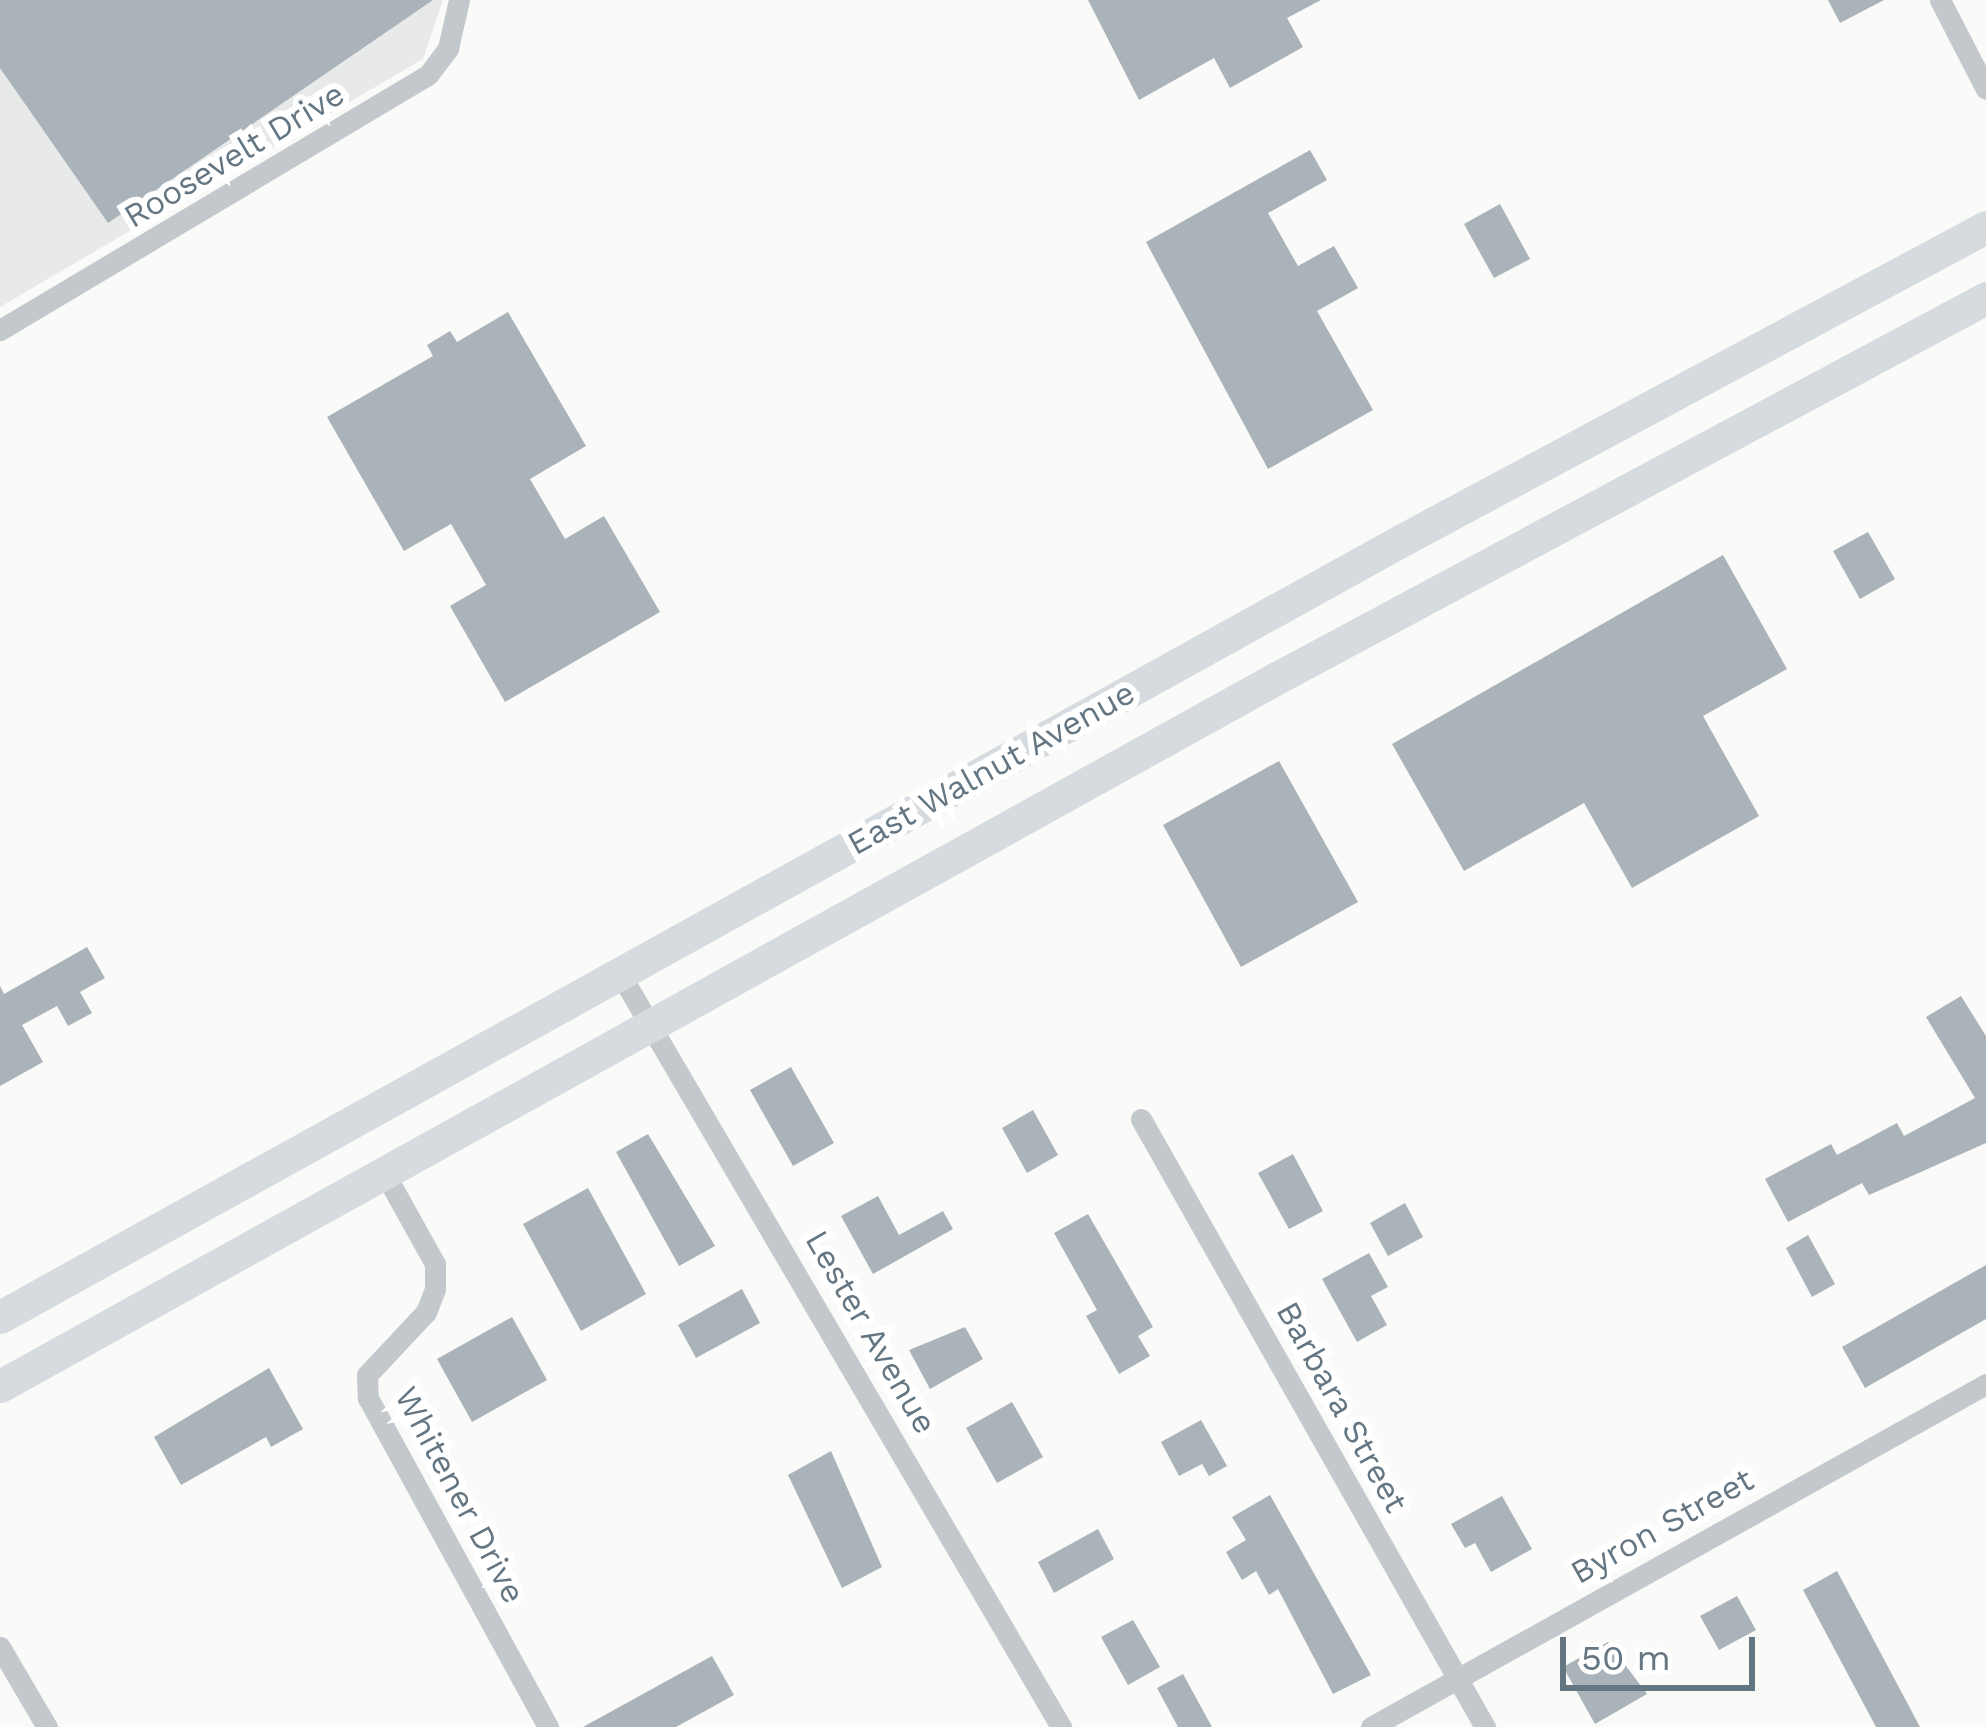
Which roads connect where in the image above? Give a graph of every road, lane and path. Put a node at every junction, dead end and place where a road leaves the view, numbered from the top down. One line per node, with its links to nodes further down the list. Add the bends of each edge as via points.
1 (459, 0): 6 (street, Roosevelt Drive, via 448,49 428,75)
2 (1940, 0): 3 (street)
3 (1986, 89)
4 (1986, 227): 7 (main road, East Walnut Avenue)
5 (1986, 298): 8 (main road, East Walnut Avenue)
6 (0, 330)
7 (620, 972): 8 (street, Lester Avenue); 11 (main road, East Walnut Avenue)
8 (654, 1023): 10 (main road, East Walnut Avenue); 18 (street, Lester Avenue)
9 (1141, 1119): 15 (street, Barbara Street)
10 (385, 1174): 13 (main road, East Walnut Avenue); 17 (street, Whitener Drive, via 435,1264 435,1289 426,1312 367,1375 368,1398)
11 (0, 1317)
12 (1986, 1384): 15 (street, Byron Street)
13 (0, 1385)
14 (0, 1647): 16 (street)
15 (1458, 1679): 19 (street, Byron Street); 20 (street, Barbara Street)
16 (47, 1727)
17 (548, 1727)
18 (1061, 1727)
19 (1371, 1727)
20 (1485, 1727)

